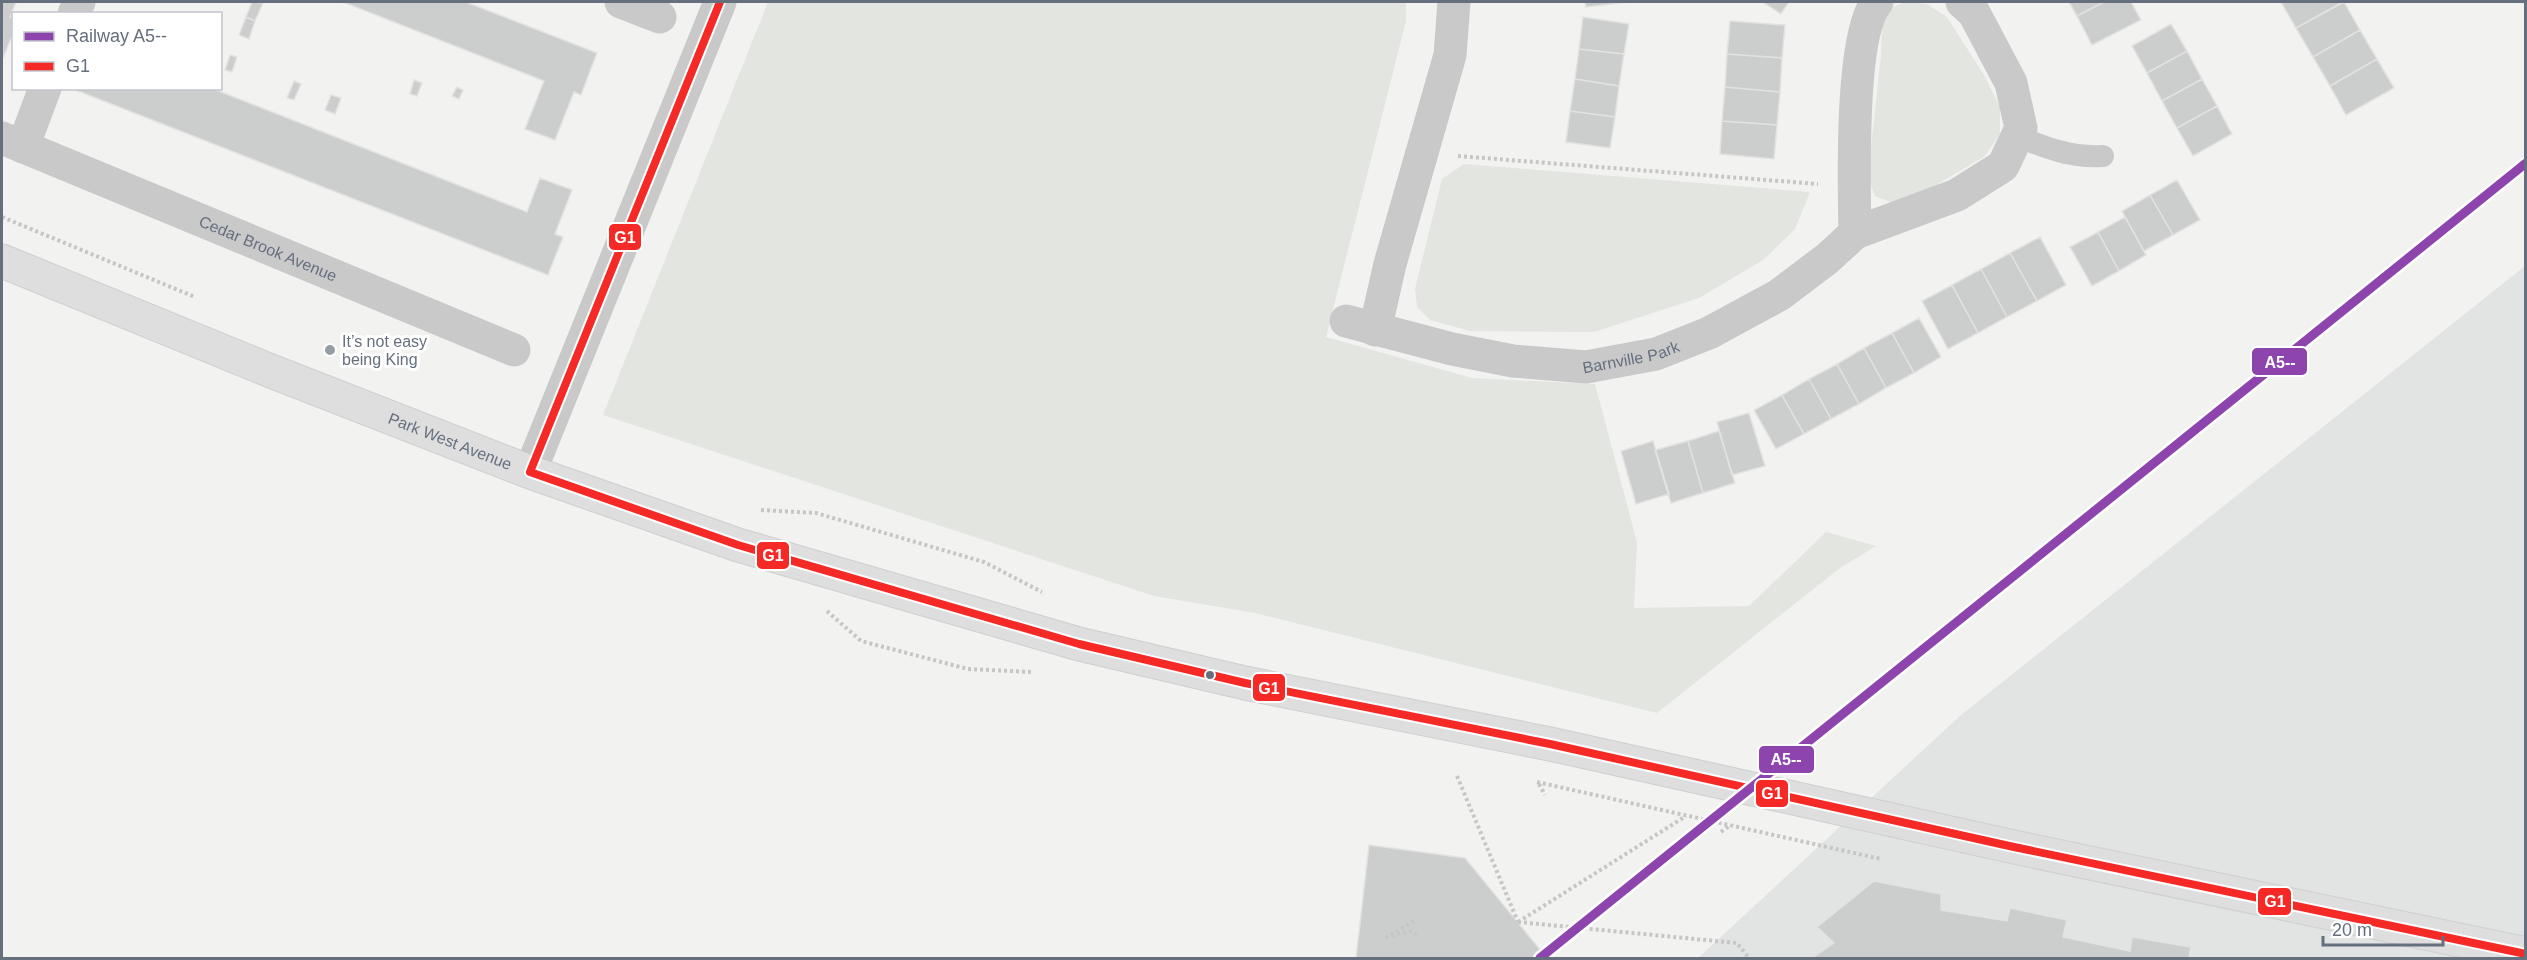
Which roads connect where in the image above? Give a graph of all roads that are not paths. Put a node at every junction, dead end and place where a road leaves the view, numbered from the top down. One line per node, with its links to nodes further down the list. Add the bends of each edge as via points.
1 (621, 2): 6 (street)
2 (720, 2): 14 (street)
3 (1454, 2): 11 (street, Barnville Park, via 1450,55 1390,264 1360,325 1513,361 1586,367 1656,354 1709,333 1779,295)
4 (1877, 2): 11 (street, via 1869,11 1863,35 1854,156)
5 (1962, 2): 8 (street, Barnville Park, via 1974,13 2011,83 2021,128)
6 (660, 17)
7 (44, 90): 9 (street, Cedar Brook Avenue)
8 (2017, 136): 10 (lane, via 2050,150); 11 (street, Barnville Park, via 2003,165 1957,195)
9 (12, 143): 13 (street, Cedar Brook Avenue)
10 (2103, 156)
11 (1855, 233)
12 (2, 261): 14 (street, Park West Avenue)
13 (514, 350)
14 (530, 472): 15 (street, Park West Avenue, via 738,544 1079,644)
15 (2526, 954)

